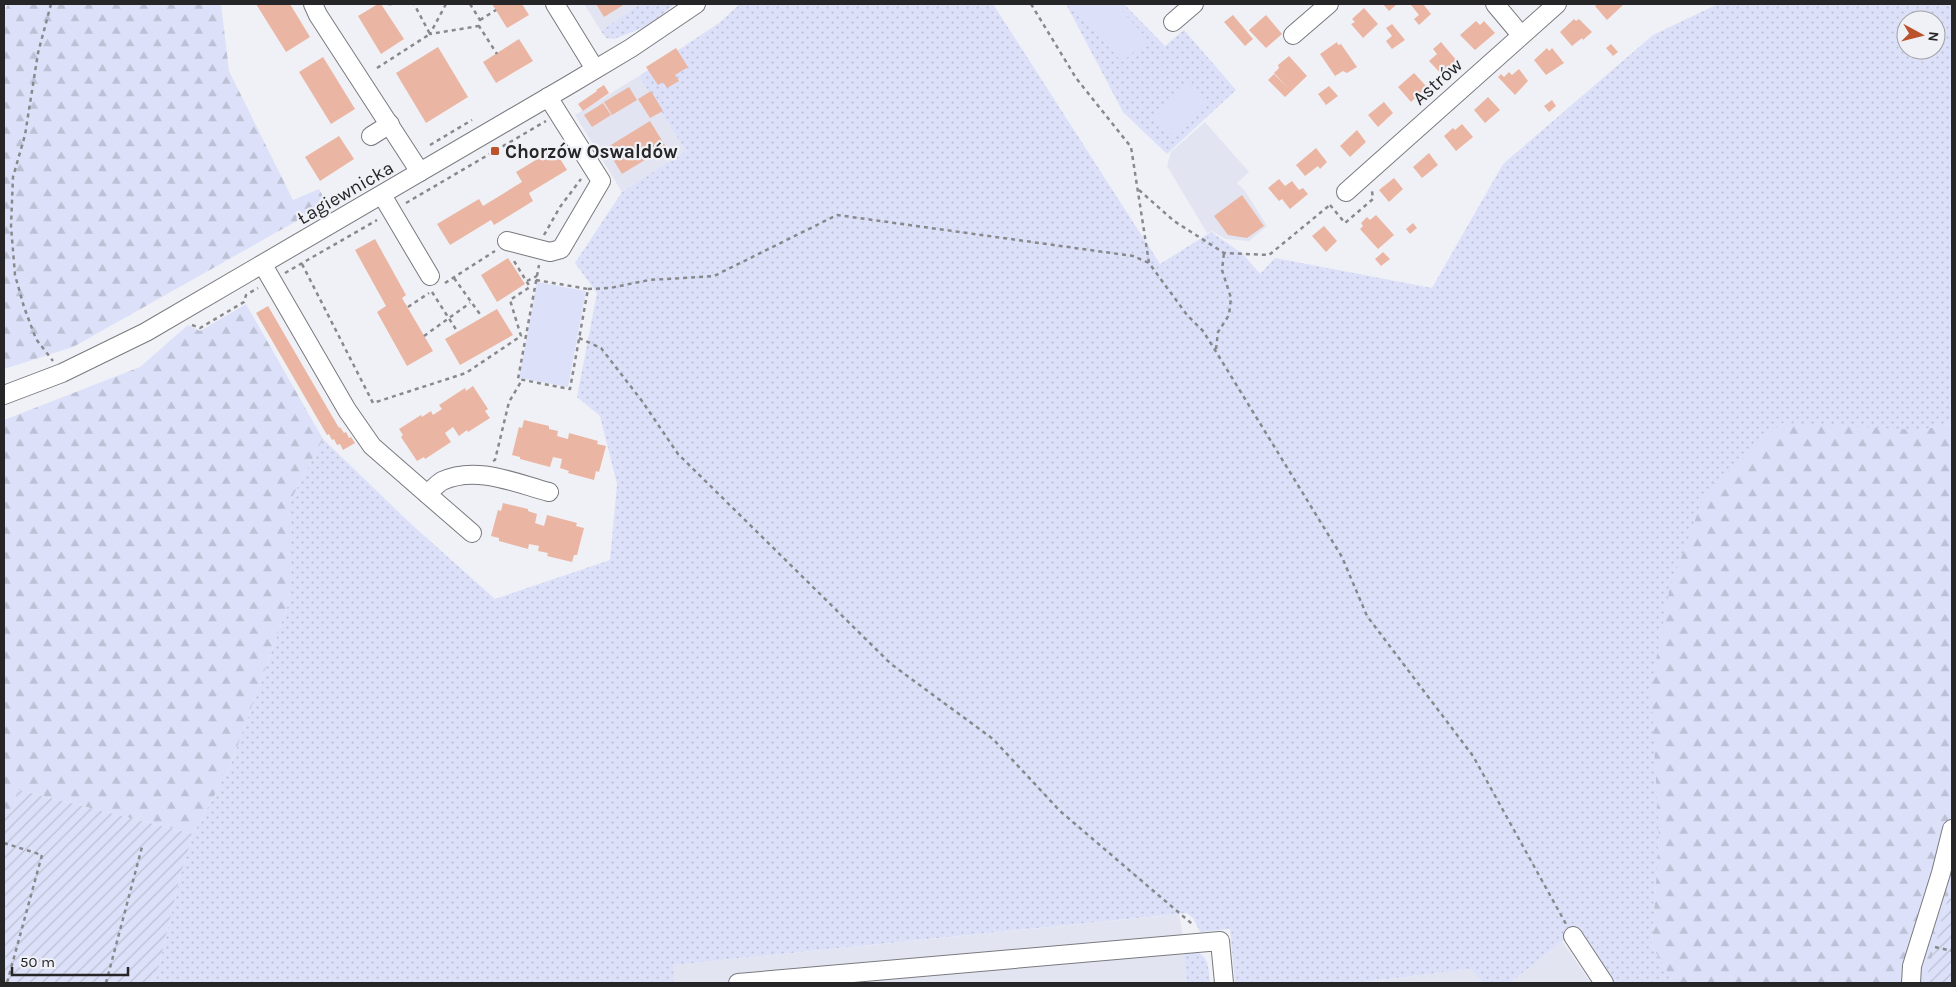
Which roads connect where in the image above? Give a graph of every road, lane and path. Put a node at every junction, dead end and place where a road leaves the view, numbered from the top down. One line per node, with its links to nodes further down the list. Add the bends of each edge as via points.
1 (51, 4): 54 (path, via 38,53 25,135 13,177 11,226 15,275 24,307 36,339)
2 (313, 4): 26 (street)
3 (388, 4): 4 (path)
4 (394, 4)
5 (414, 4): 19 (path)
6 (446, 4): 19 (path)
7 (470, 4): 16 (path)
8 (696, 4): 24 (street, Łagiewnicka)
9 (1031, 4): 30 (path, via 1076,78 1131,147)
10 (1194, 4): 17 (street)
11 (1329, 4): 20 (street)
12 (1495, 4): 21 (street)
13 (1558, 4): 21 (street, Astrów)
14 (560, 5): 24 (street)
15 (496, 10): 16 (path)
16 (480, 20): 18 (path)
17 (1173, 22)
18 (479, 26): 19 (path); 22 (path)
19 (430, 34): 23 (path)
20 (1293, 35)
21 (1521, 35): 31 (street, Astrów)
22 (496, 54)
23 (377, 68)
24 (595, 69): 25 (street, Łagiewnicka)
25 (548, 97): 28 (street, Łagiewnicka); 34 (street, via 601,181 561,248 550,252)
26 (390, 124): 27 (street); 28 (street)
27 (371, 136)
28 (420, 172): 32 (street, Łagiewnicka)
29 (585, 174): 34 (path, via 541,240)
30 (1138, 189): 35 (path, via 1174,221); 36 (path)
31 (1346, 192): 35 (path, via 1269,255)
32 (382, 195): 38 (street, Łagiewnicka); 42 (street)
33 (507, 245): 34 (street); 39 (path); 41 (path)
34 (542, 250): 40 (path)
35 (1224, 253): 53 (path, via 1222,270 1231,298 1229,315 1218,332)
36 (1149, 263): 43 (path, via 1132,256 837,215 714,276 649,280); 53 (path)
37 (302, 264): 50 (path, via 373,403 466,372)
38 (263, 265): 56 (street, Łagiewnicka, via 104,354); 59 (street, via 347,410 372,446)
39 (454, 278): 42 (path); 44 (path)
40 (536, 278): 41 (path); 43 (path); 52 (path)
41 (527, 282): 50 (path, via 530,287 510,300)
42 (431, 284): 45 (path); 47 (path)
43 (588, 289): 51 (path)
44 (470, 303): 46 (path); 47 (path)
45 (408, 307)
46 (482, 318)
47 (448, 319): 48 (path); 49 (path)
48 (458, 331)
49 (424, 336)
50 (521, 336): 52 (path)
51 (579, 338): 55 (path, via 570,389); 65 (path, via 601,348 678,454 891,664 992,739 1060,811 1191,923)
52 (524, 345): 55 (path, via 518,379)
53 (1215, 350): 64 (path, via 1342,557 1367,616 1473,756)
54 (53, 361)
55 (522, 380): 57 (path, via 510,402 495,460)
56 (4, 395)
57 (473, 475): 58 (street); 59 (street, via 464,474 441,482)
58 (549, 492)
59 (427, 494): 60 (street)
60 (472, 533)
61 (1952, 829): 66 (street)
62 (4, 844): 67 (path, via 42,855)
63 (142, 847): 68 (path)
64 (1573, 936): 71 (street)
65 (1203, 942): 69 (street); 70 (street, via 1220,941)
66 (1911, 975)
67 (7, 983)
68 (106, 983)
69 (738, 983)
70 (1224, 983)
71 (1604, 983)

